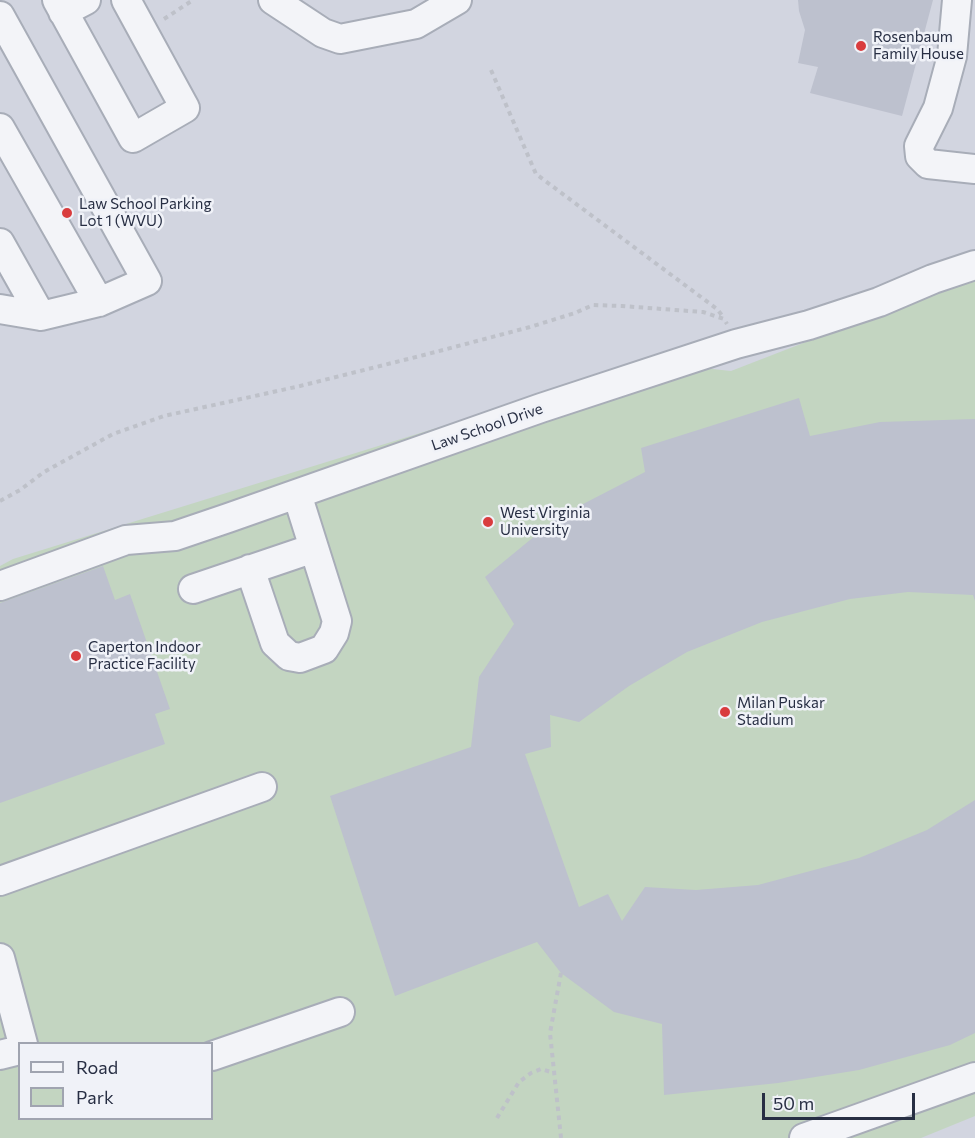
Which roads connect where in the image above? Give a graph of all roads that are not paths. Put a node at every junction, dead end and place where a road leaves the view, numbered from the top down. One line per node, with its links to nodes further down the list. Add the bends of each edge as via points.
1 (126, 0): 5 (street, via 185,108 133,138)
2 (273, 0): 3 (street, via 322,33 340,39 416,24)
3 (458, 0)
4 (957, 0): 8 (street, via 952,56 938,108 919,146 920,156 928,164)
5 (69, 4)
6 (0, 16): 11 (street, via 147,281)
7 (0, 128): 11 (street)
8 (975, 169)
9 (0, 243): 13 (street)
10 (975, 264): 14 (street, Law School Drive, via 808,325 730,331 541,408)
11 (99, 302): 13 (street)
12 (0, 309): 13 (street)
13 (41, 316)
14 (297, 494): 15 (street); 17 (street, Law School Drive, via 175,536 126,540)
15 (314, 548): 16 (street); 16 (street, via 337,621 324,649 300,658 289,656 275,643)
16 (250, 569): 18 (street)
17 (0, 586)
18 (193, 589)
19 (262, 787): 20 (street)
20 (0, 881)
21 (0, 958): 23 (street)
22 (340, 1012): 26 (street)
23 (22, 1042)
24 (18, 1050): 25 (street)
25 (0, 1055)
26 (213, 1056)
27 (975, 1077): 28 (street)
28 (804, 1138)

